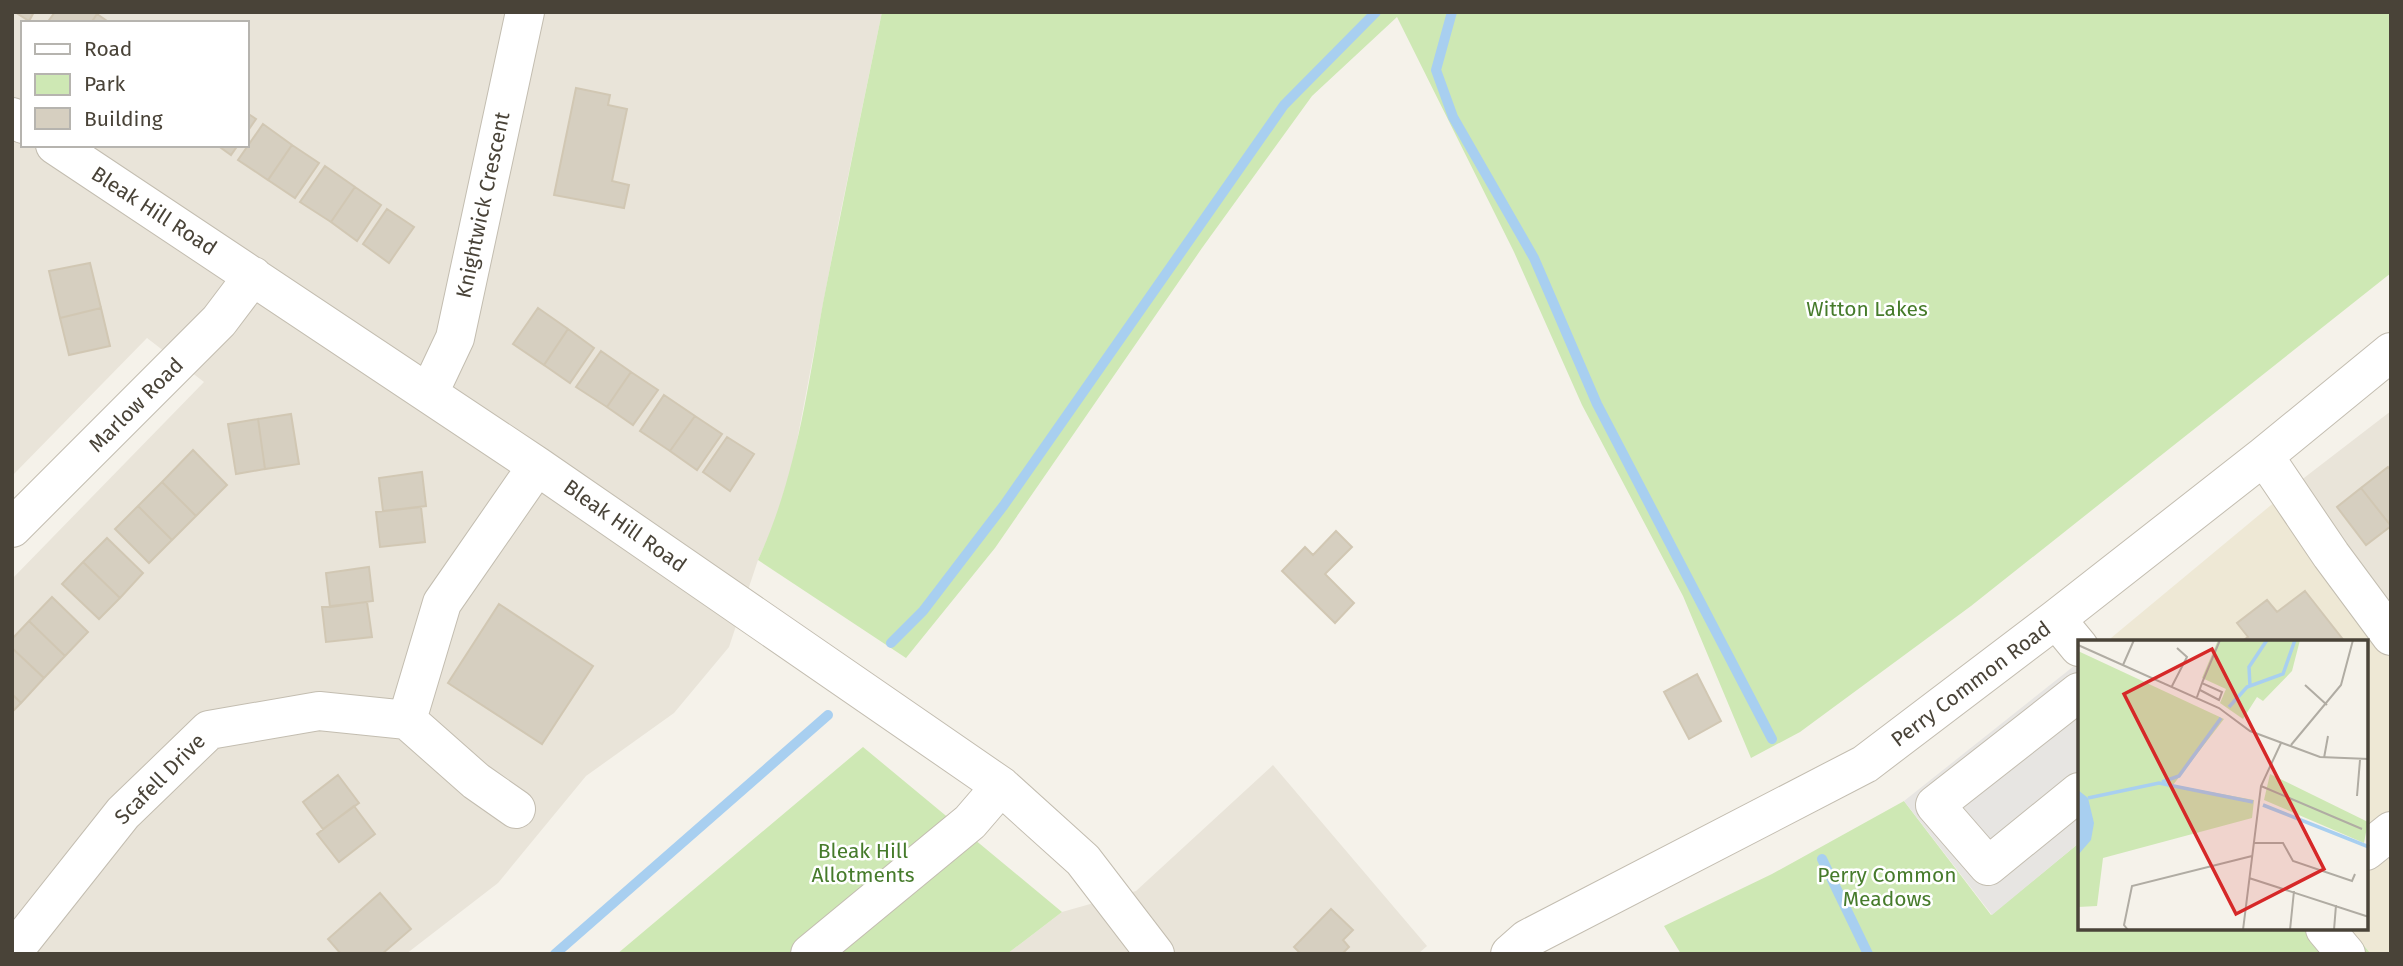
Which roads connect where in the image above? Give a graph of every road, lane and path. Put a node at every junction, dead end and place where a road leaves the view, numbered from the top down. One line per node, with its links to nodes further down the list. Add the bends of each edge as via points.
1 (525, 12): 5 (street, Knightwick Crescent, via 455,338)
2 (58, 147): 3 (street, Bleak Hill Road)
3 (254, 276): 5 (street, Bleak Hill Road); 8 (street, Marlow Road, via 219,321)
4 (2391, 352): 6 (street, Perry Common Road)
5 (429, 393): 7 (street, Bleak Hill Road)
6 (2264, 456): 9 (street, Perry Common Road); 10 (street)
7 (537, 466): 12 (street, via 442,603); 13 (street, Bleak Hill Road)
8 (12, 528)
9 (2068, 633): 22 (street, Perry Common Road, via 1865,764 1527,939)
10 (2391, 636)
11 (2078, 693): 14 (street, via 1935,805 1988,866)
12 (407, 720): 15 (street, via 476,781); 19 (street, Scafell Drive, via 319,711 209,730 123,813)
13 (1001, 786): 20 (street, via 970,822); 21 (street, Bleak Hill Road, via 1083,860)
14 (2078, 793)
15 (516, 808)
16 (2391, 831): 17 (street)
17 (2368, 849)
18 (2327, 931): 23 (street)
19 (12, 953)
20 (810, 954)
21 (1155, 954)
22 (1510, 954)
23 (2346, 954)

